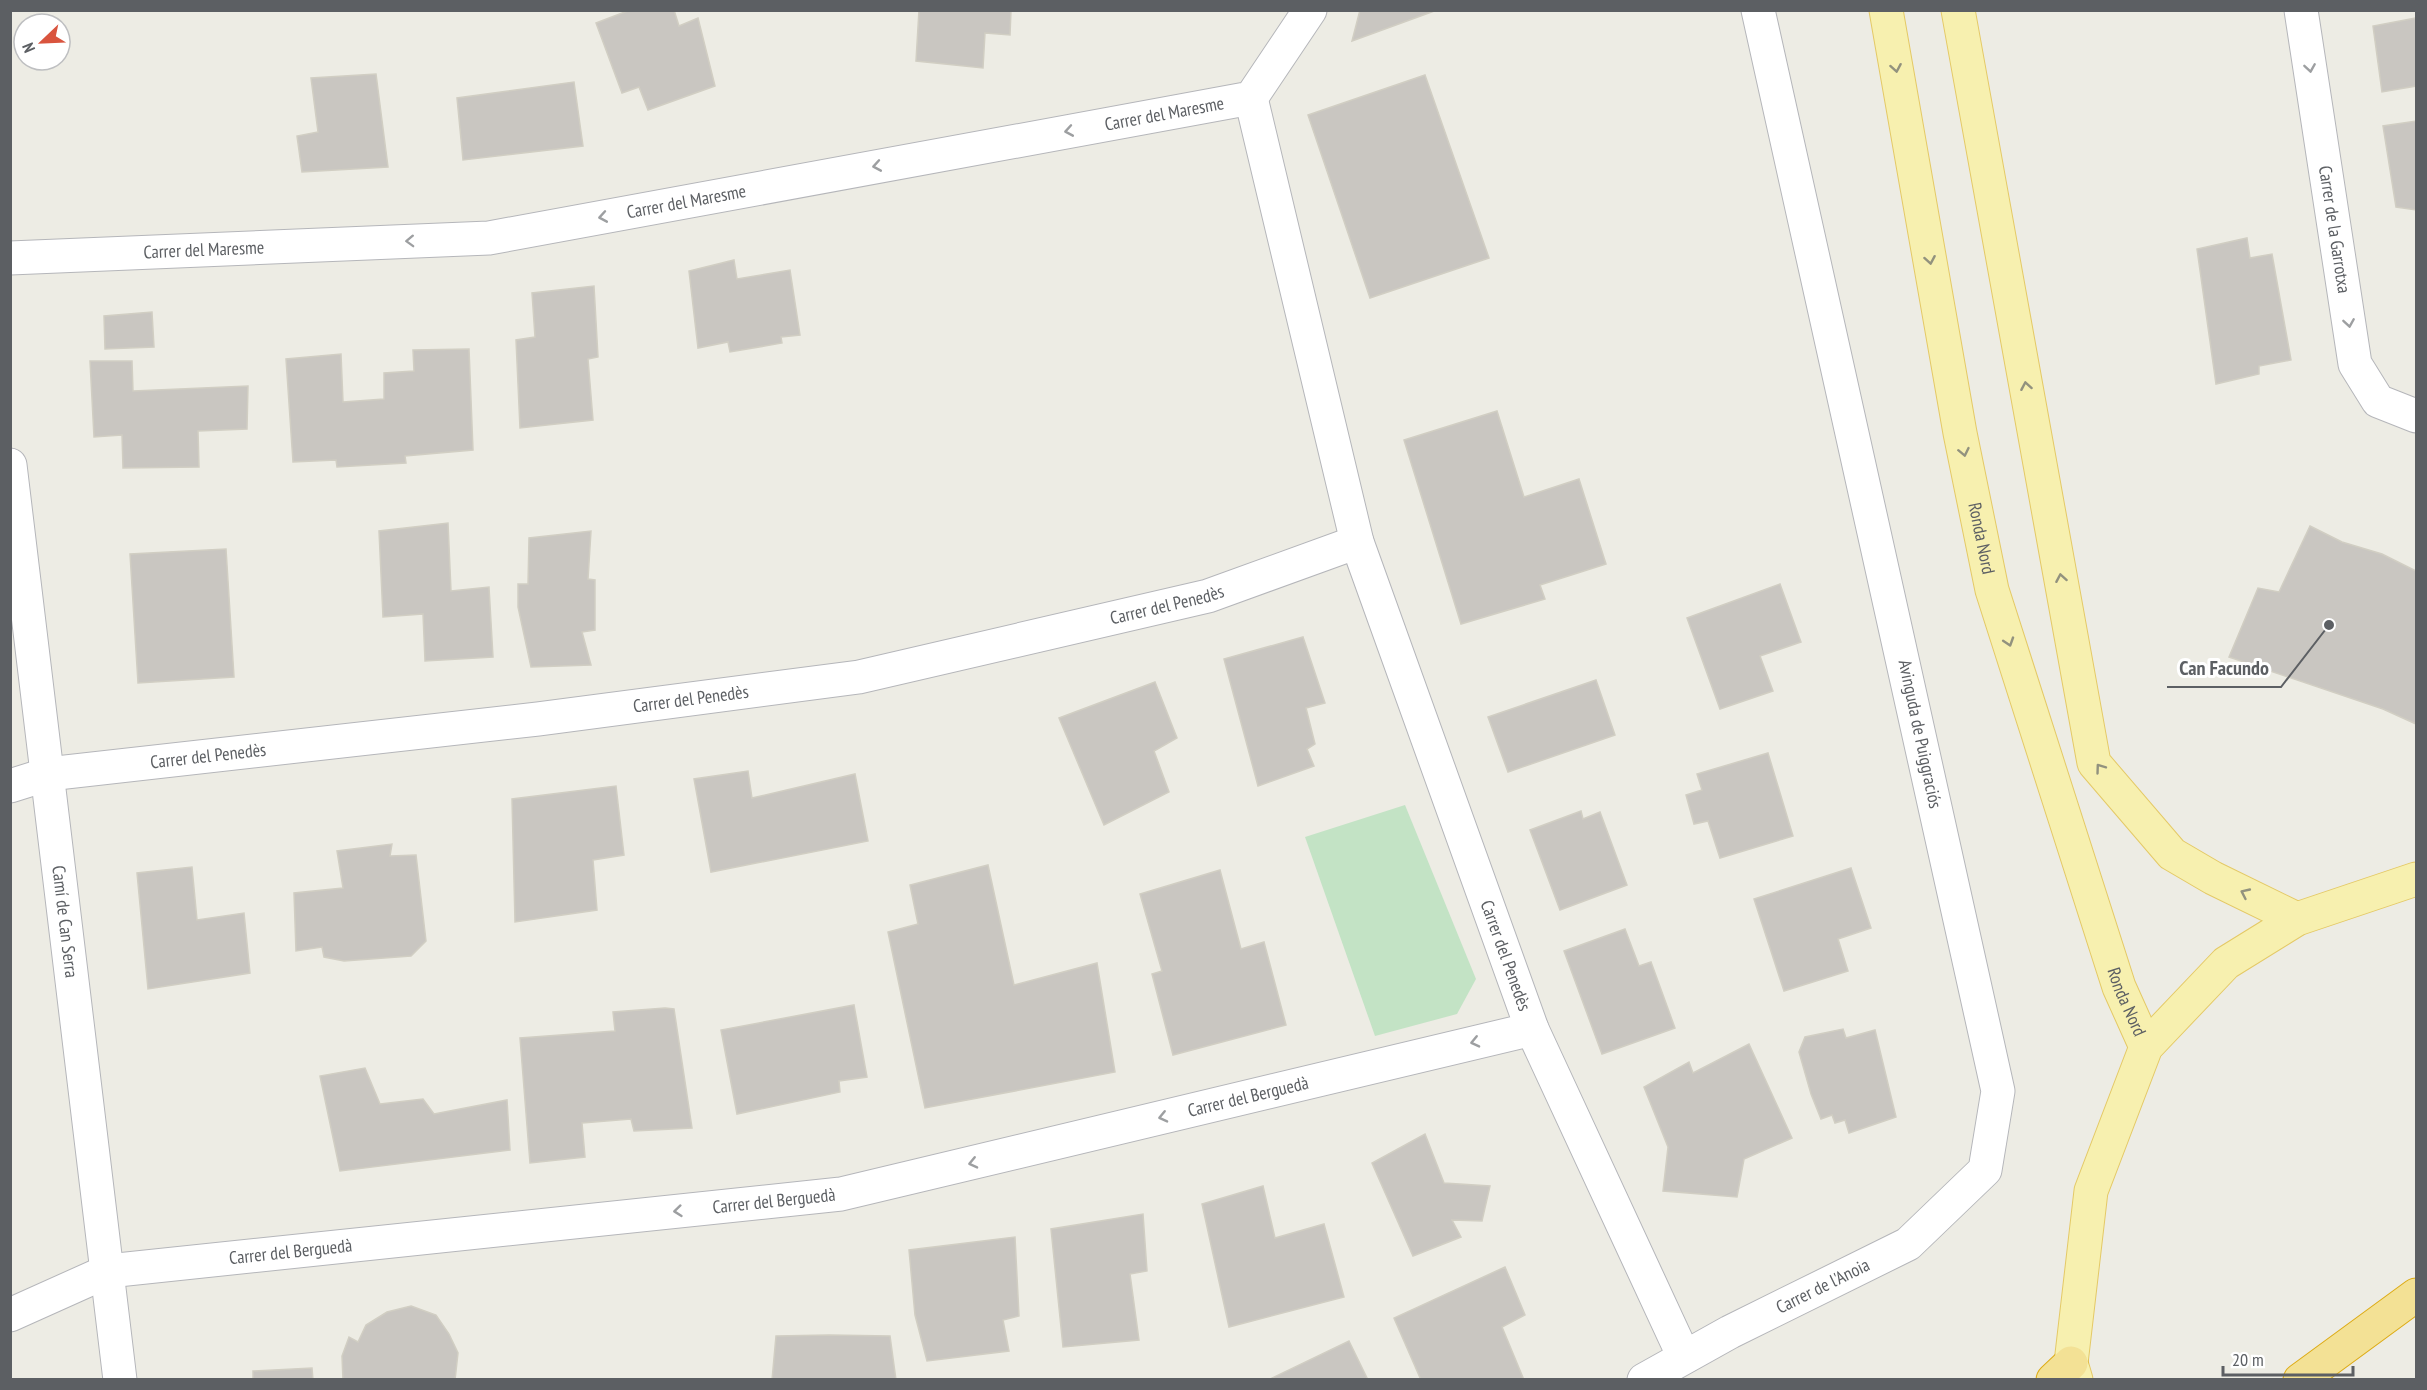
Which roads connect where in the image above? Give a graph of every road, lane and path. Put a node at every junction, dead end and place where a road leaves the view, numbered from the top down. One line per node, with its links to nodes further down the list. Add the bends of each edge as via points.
1 (1310, 10): 6 (street)
2 (1758, 10): 17 (street, Avinguda de Puiggraciós, via 1998,1091)
3 (1886, 10): 16 (main road, Ronda Nord, one-way to 16, via 1960,433 1992,590 2119,987)
4 (1958, 10): 14 (main road, one-way to 4, via 2172,854 2094,763)
5 (2301, 10): 8 (street, Carrer de la Garrotxa, one-way to 8, via 2355,363 2378,401)
6 (1251, 98): 7 (street, Carrer del Maresme, one-way to 7, via 489,238); 10 (street, Carrer del Penedès)
7 (10, 258)
8 (2416, 416)
9 (10, 465): 11 (street, Camí de Can Serra)
10 (1357, 542): 11 (street, Carrer del Penedès, via 1208,596 860,677 538,719); 15 (street, Carrer del Penedès)
11 (48, 774): 12 (street, Carrer del Penedès); 18 (street, Camí de Can Serra)
12 (10, 786)
13 (2416, 879): 14 (main road)
14 (2297, 919): 16 (main road, via 2226,963)
15 (1532, 1029): 18 (street, Carrer del Berguedà, one-way to 18, via 841,1194); 21 (street, Carrer del Penedès)
16 (2146, 1047): 22 (main road, via 2091,1191)
17 (1985, 1170): 21 (street, Carrer de l'Anoia, via 1908,1244)
18 (108, 1271): 20 (street, Carrer del Berguedà); 23 (street, Camí de Can Serra)
19 (2416, 1295): 25 (highway)
20 (10, 1315)
21 (1684, 1357): 24 (street, Carrer de l'Anoia)
22 (2067, 1374)
23 (120, 1380)
24 (1644, 1380)
25 (2300, 1380)

